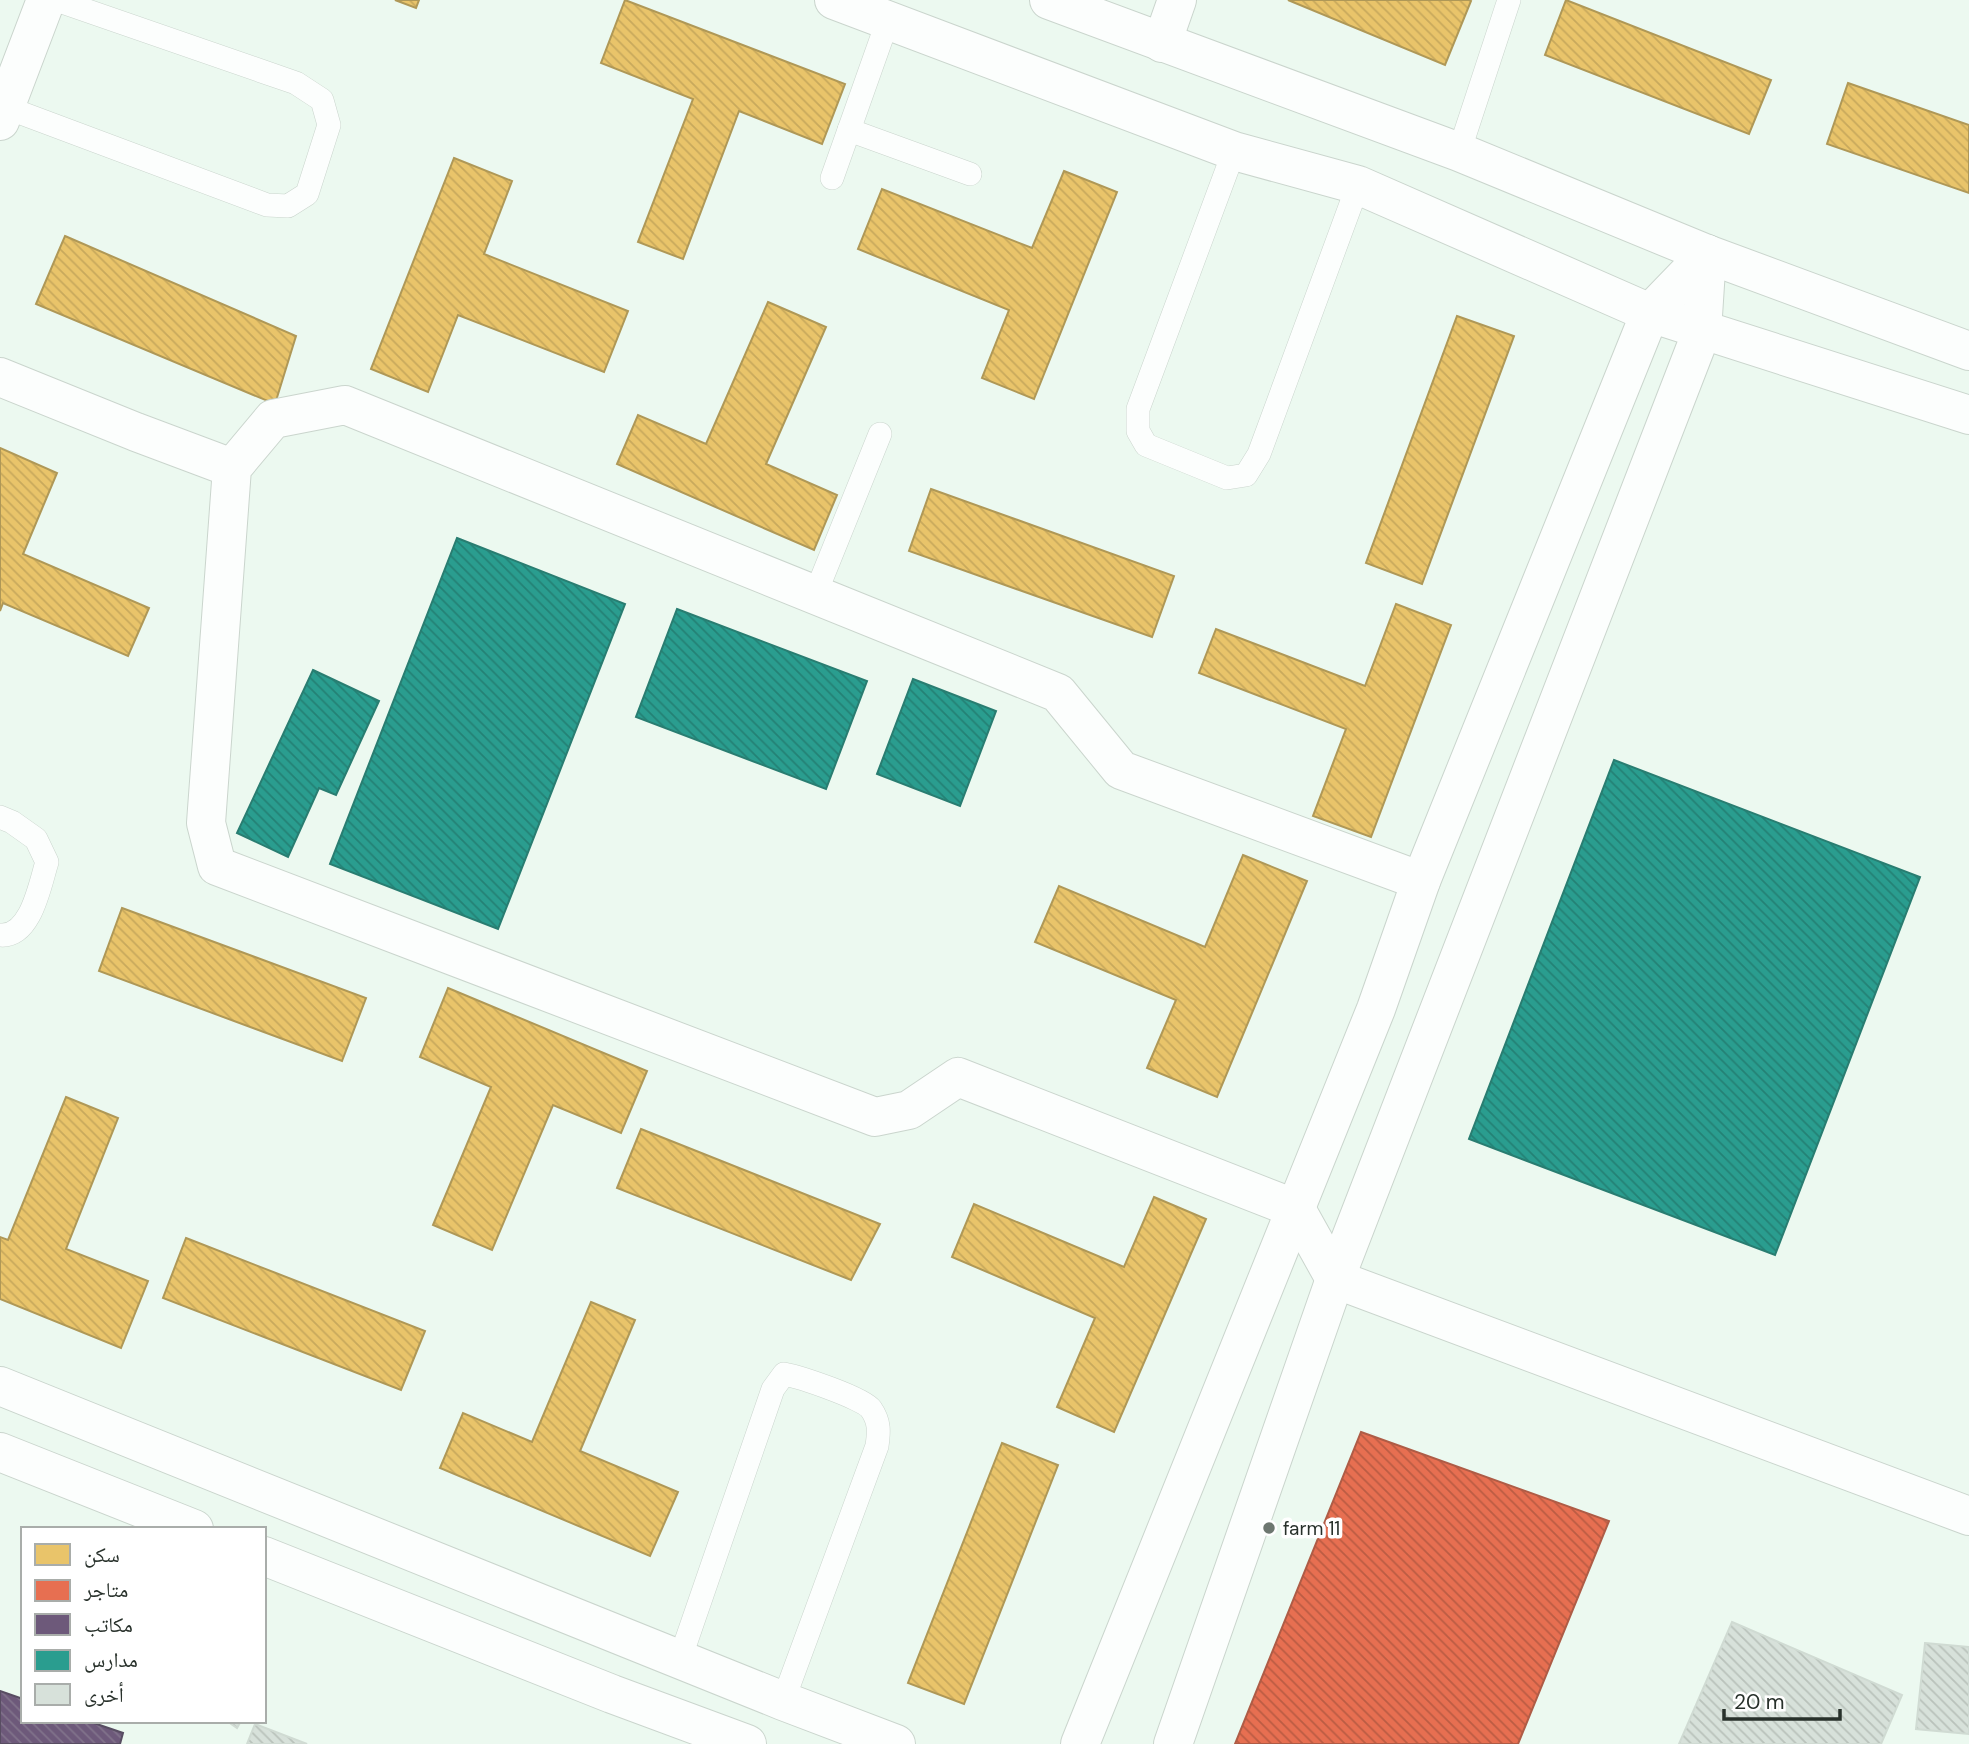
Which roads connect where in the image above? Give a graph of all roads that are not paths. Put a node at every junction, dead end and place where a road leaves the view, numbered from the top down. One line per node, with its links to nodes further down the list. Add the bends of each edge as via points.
1 (46, 0): 9 (street)
2 (56, 0): 9 (lane, via 296,83 322,100 328,125 307,194 288,206 267,205)
3 (834, 0): 7 (street)
4 (1049, 0): 8 (street)
5 (1177, 0): 8 (street)
6 (1509, 0): 12 (lane)
7 (888, 20): 10 (lane); 11 (street)
8 (1162, 43): 12 (street)
9 (3, 114)
10 (849, 130): 13 (lane); 14 (lane)
11 (1234, 151): 15 (street); 15 (lane, via 1138,409 1138,430 1146,445 1227,478 1246,475 1259,454)
12 (1459, 152): 16 (street)
13 (970, 174)
14 (832, 178)
15 (1357, 185): 17 (street)
16 (1707, 254): 17 (street); 18 (street); 19 (street)
17 (1650, 313): 18 (street); 26 (street)
18 (1702, 331): 21 (street); 29 (street)
19 (1969, 351)
20 (0, 377): 23 (street)
21 (1969, 415)
22 (880, 434): 24 (lane)
23 (232, 468): 24 (street, via 274,419 345,405); 28 (street, via 206,823 218,866 875,1117 909,1110 958,1077)
24 (815, 595): 26 (street, via 1058,693 1121,770)
25 (0, 817): 27 (lane, via 36,839 47,862 27,922)
26 (1421, 881): 28 (street, via 1376,1009)
27 (0, 934)
28 (1296, 1209): 29 (street); 39 (street)
29 (1335, 1279): 32 (street); 40 (street)
30 (0, 1386): 35 (street)
31 (0, 1452): 33 (street)
32 (1969, 1516)
33 (189, 1527)
34 (266, 1557): 37 (street)
35 (680, 1659): 36 (street); 36 (lane, via 773,1389 785,1374 804,1377 870,1407 879,1426 877,1446)
36 (783, 1701): 38 (street)
37 (747, 1744)
38 (896, 1744)
39 (1080, 1744)
40 (1173, 1744)

